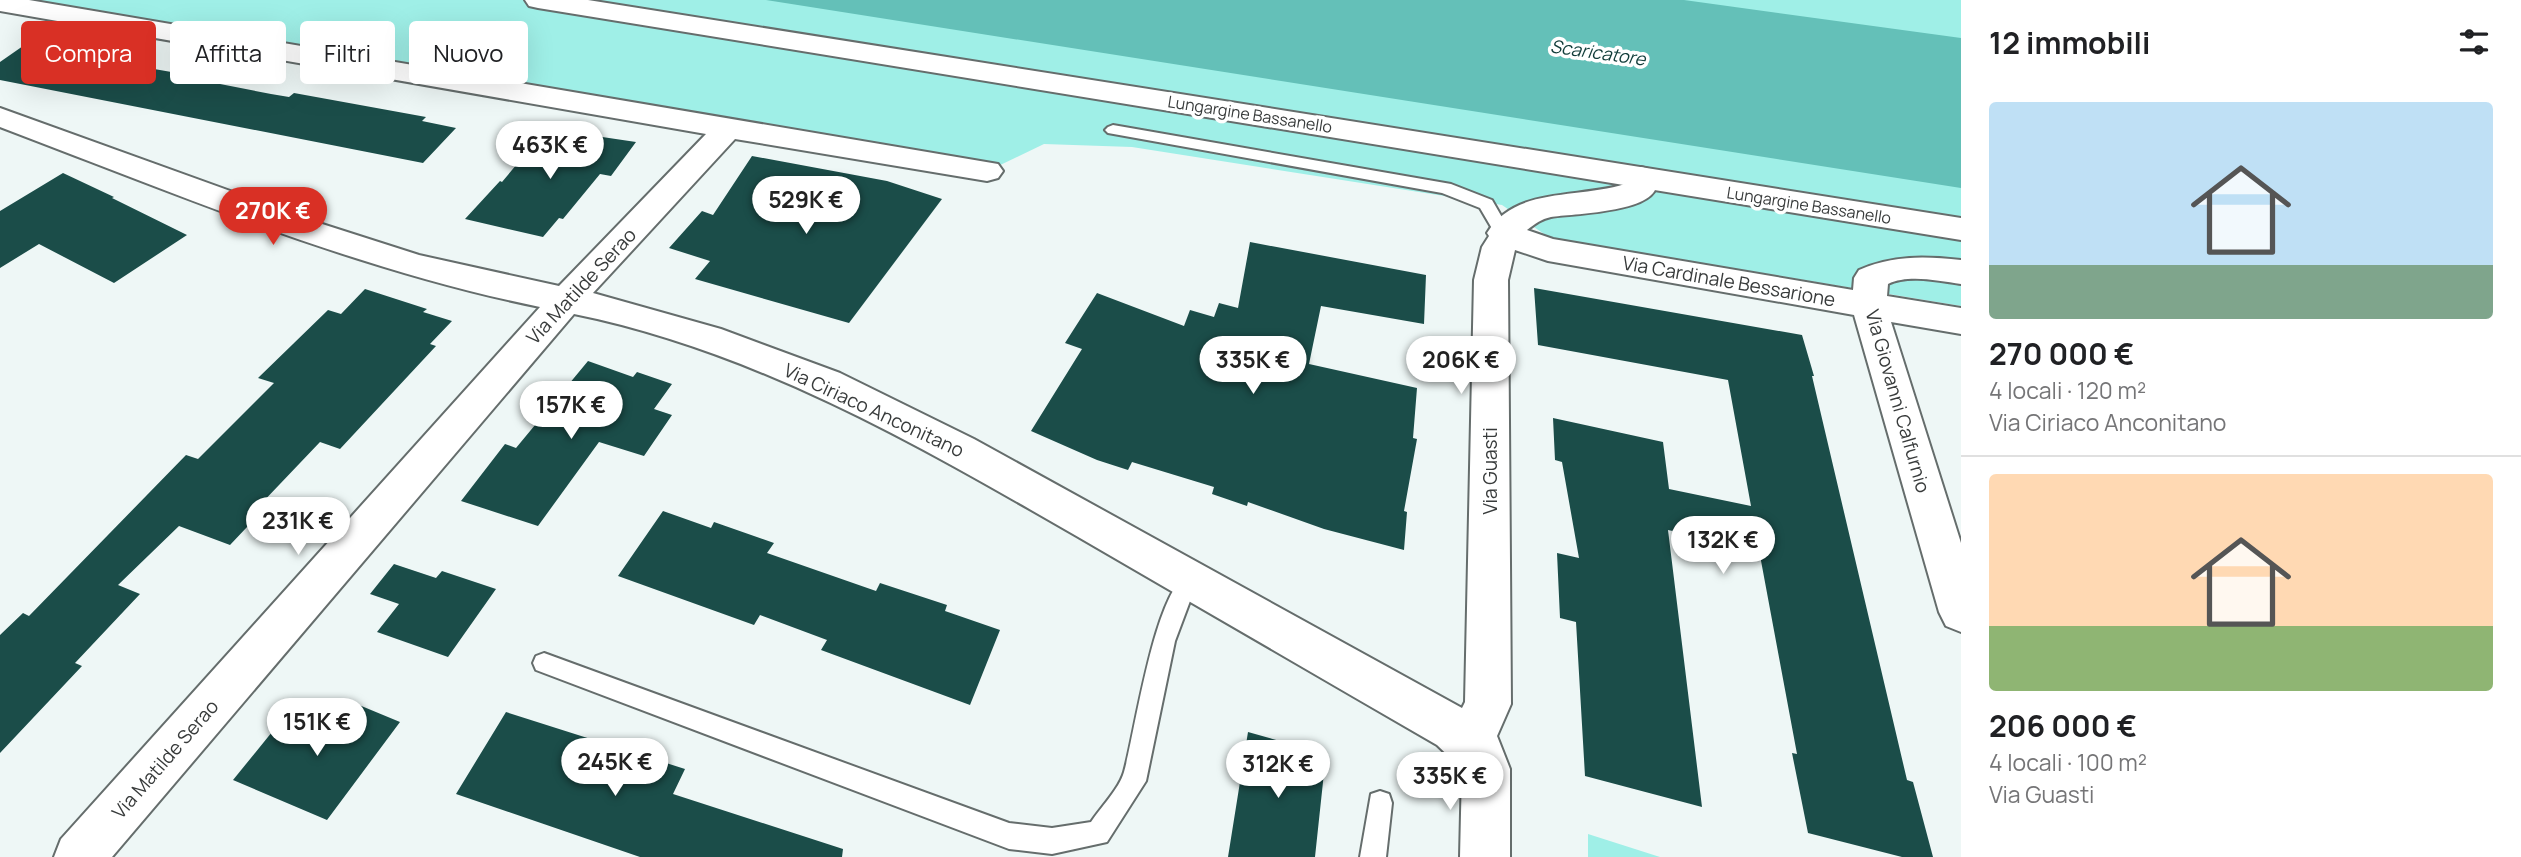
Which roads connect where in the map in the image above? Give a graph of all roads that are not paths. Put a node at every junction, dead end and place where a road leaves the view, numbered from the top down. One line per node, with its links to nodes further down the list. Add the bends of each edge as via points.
1 (538, 0): 7 (street, Lungargine Bassanello)
2 (0, 3): 4 (street)
3 (0, 117): 11 (street, Via Ciriaco Anconitano, via 307,231 425,268)
4 (727, 129): 6 (street); 11 (street, Via Matilde Serao)
5 (1113, 130): 9 (lane, via 1445,188 1486,204)
6 (987, 171)
7 (1640, 177): 8 (street, Lungargine Bassanello); 9 (street, via 1640,190 1622,199 1536,208)
8 (1961, 229)
9 (1503, 233): 12 (street, Via Cardinale Bessarione, via 1548,250); 17 (street, Via Guasti, via 1491,280 1488,704 1476,729)
10 (1951, 271): 12 (street, Via Giovanni Calfurnio, via 1888,268 1871,278); 13 (street, Via Cardinale Bessarione)
11 (566, 300): 14 (street, Via Ciriaco Anconitano, via 708,338 827,383 960,450); 19 (street, Via Matilde Serao)
12 (1869, 305): 13 (street, Via Cardinale Bessarione); 15 (street, Via Giovanni Calfurnio)
13 (1959, 321)
14 (1191, 581): 16 (lane, via 1164,641 1134,780 1098,833 1052,841 1009,836); 17 (street, Via Ciriaco Anconitano, via 1454,729)
15 (1961, 612)
16 (544, 663)
17 (1476, 754): 21 (street)
18 (1380, 803): 20 (lane)
19 (79, 857)
20 (1373, 857)
21 (1485, 857)

